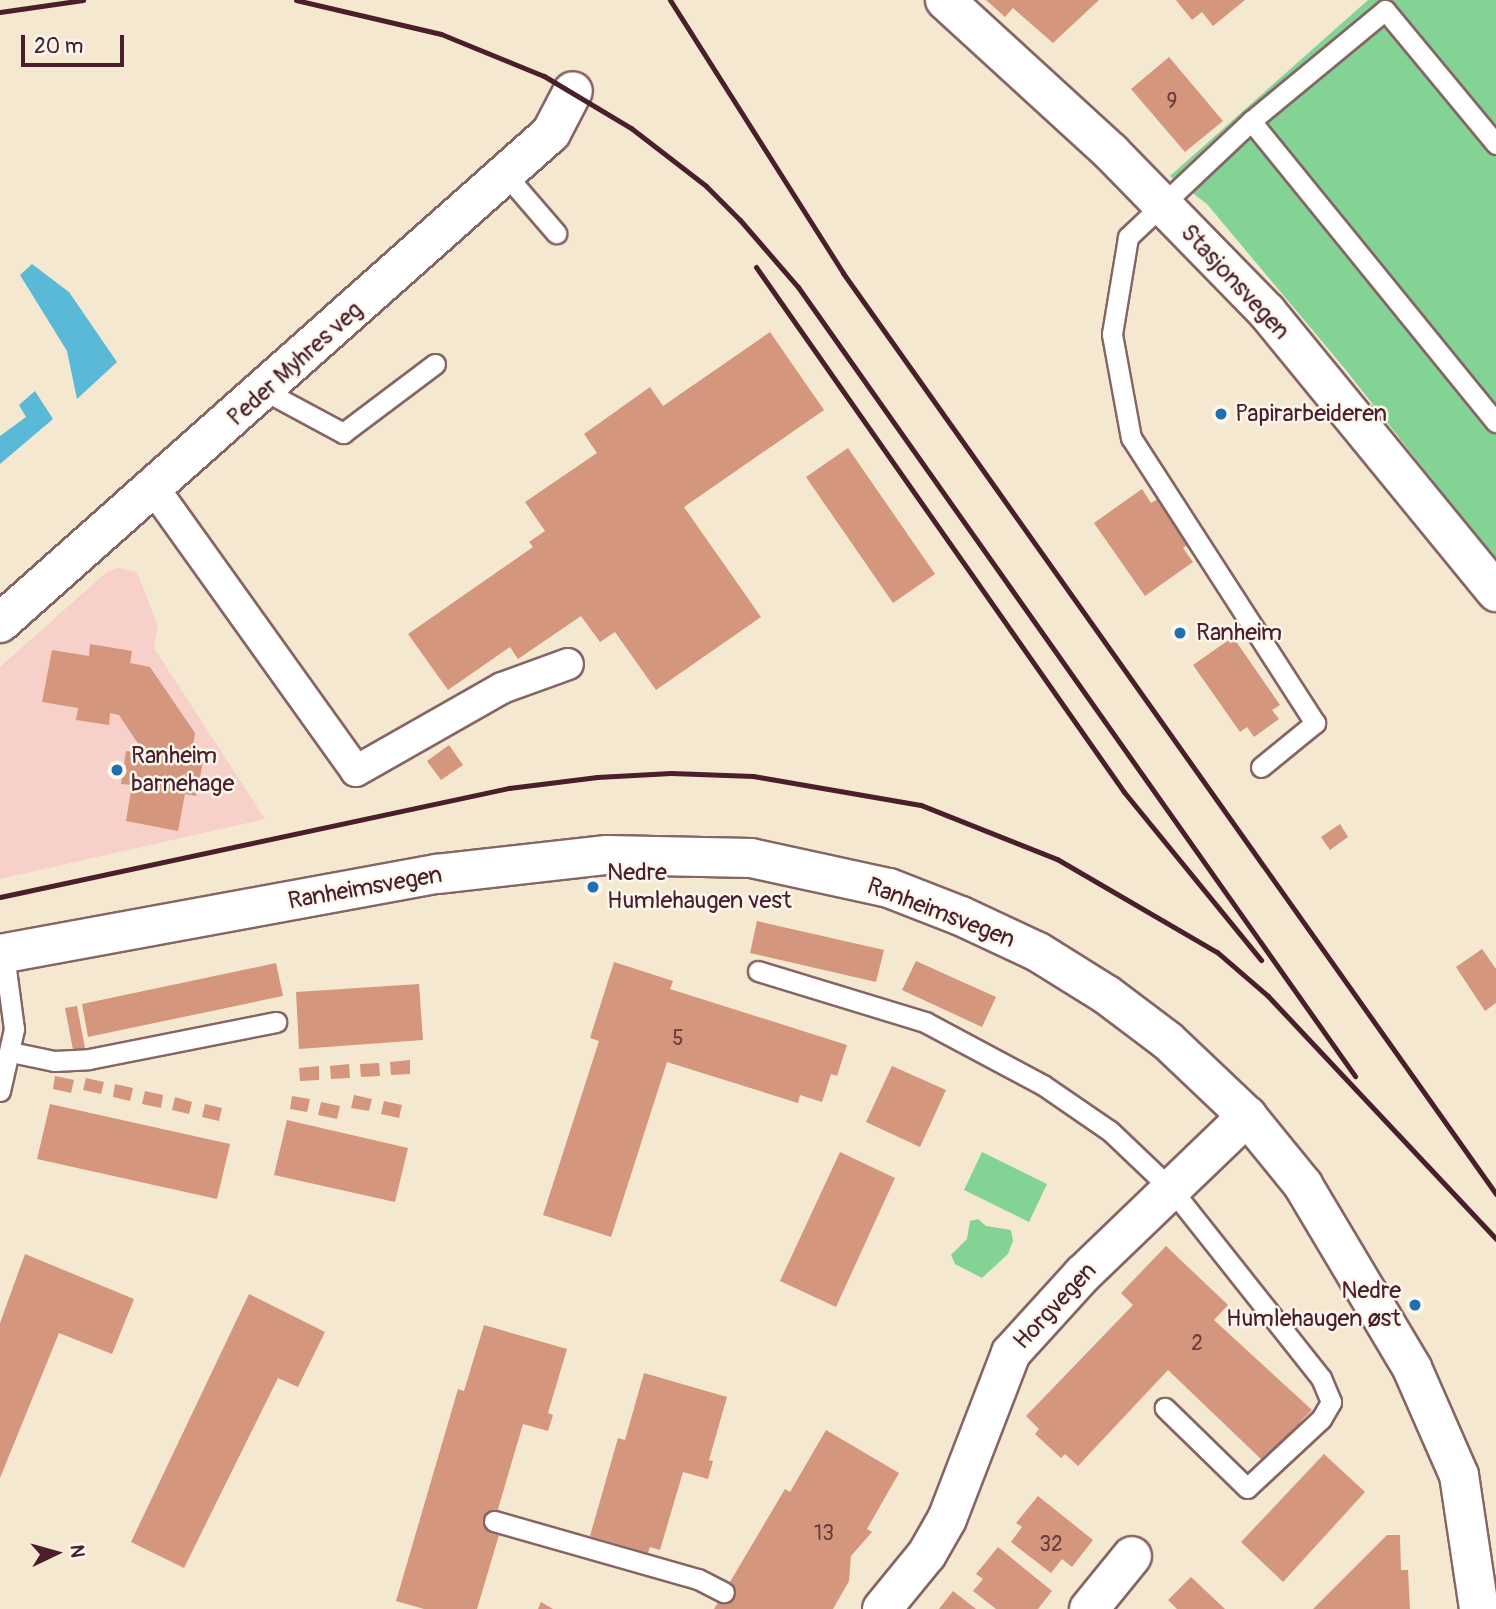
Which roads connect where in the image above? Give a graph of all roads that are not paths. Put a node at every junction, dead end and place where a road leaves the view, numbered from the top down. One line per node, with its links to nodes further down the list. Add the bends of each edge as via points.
1 (945, 0): 6 (street, Stasjonsvegen)
2 (573, 91): 5 (street, Peder Myhres veg, via 551,133)
3 (1251, 121): 4 (lane, via 1385,10); 6 (lane); 10 (lane)
4 (1496, 144)
5 (506, 175): 7 (lane); 9 (street, Peder Myhres veg)
6 (1162, 203): 12 (street, Stasjonsvegen, via 1266,312); 15 (lane, via 1128,237 1112,334 1131,438 1315,723)
7 (556, 233)
8 (435, 364): 9 (lane, via 342,433)
9 (265, 391): 11 (street, Peder Myhres veg)
10 (1496, 422)
11 (155, 490): 13 (street, Peder Myhres veg); 14 (street, via 356,771 502,688)
12 (1496, 592)
13 (0, 623)
14 (568, 664)
15 (1261, 767)
16 (2, 954): 19 (lane, via 14,1029); 21 (street, Ranheimsvegen, via 524,862 607,855 751,858 889,888 1038,952 1168,1041)
17 (758, 971): 22 (lane, via 875,1003 978,1048 1110,1130)
18 (276, 1022): 19 (lane, via 89,1059 54,1061)
19 (11, 1052): 20 (lane)
20 (0, 1091)
21 (1247, 1116): 22 (street, Horgvegen); 24 (street, Ranheimsvegen, via 1303,1185 1359,1273 1412,1368)
22 (1172, 1190): 23 (lane, via 1321,1378 1331,1402 1321,1419 1247,1488); 30 (street, Horgvegen, via 1074,1283 1011,1353 947,1519 927,1554)
23 (1165, 1408)
24 (1459, 1475): 26 (street, Ranheimsvegen); 32 (street, Ranheimsvegen)
25 (494, 1521): 28 (lane, via 698,1579)
26 (1496, 1523)
27 (1132, 1556): 31 (street)
28 (724, 1592)
29 (1496, 1597): 33 (street)
30 (882, 1609)
31 (1089, 1609)
32 (1479, 1609)
33 (1486, 1609)

